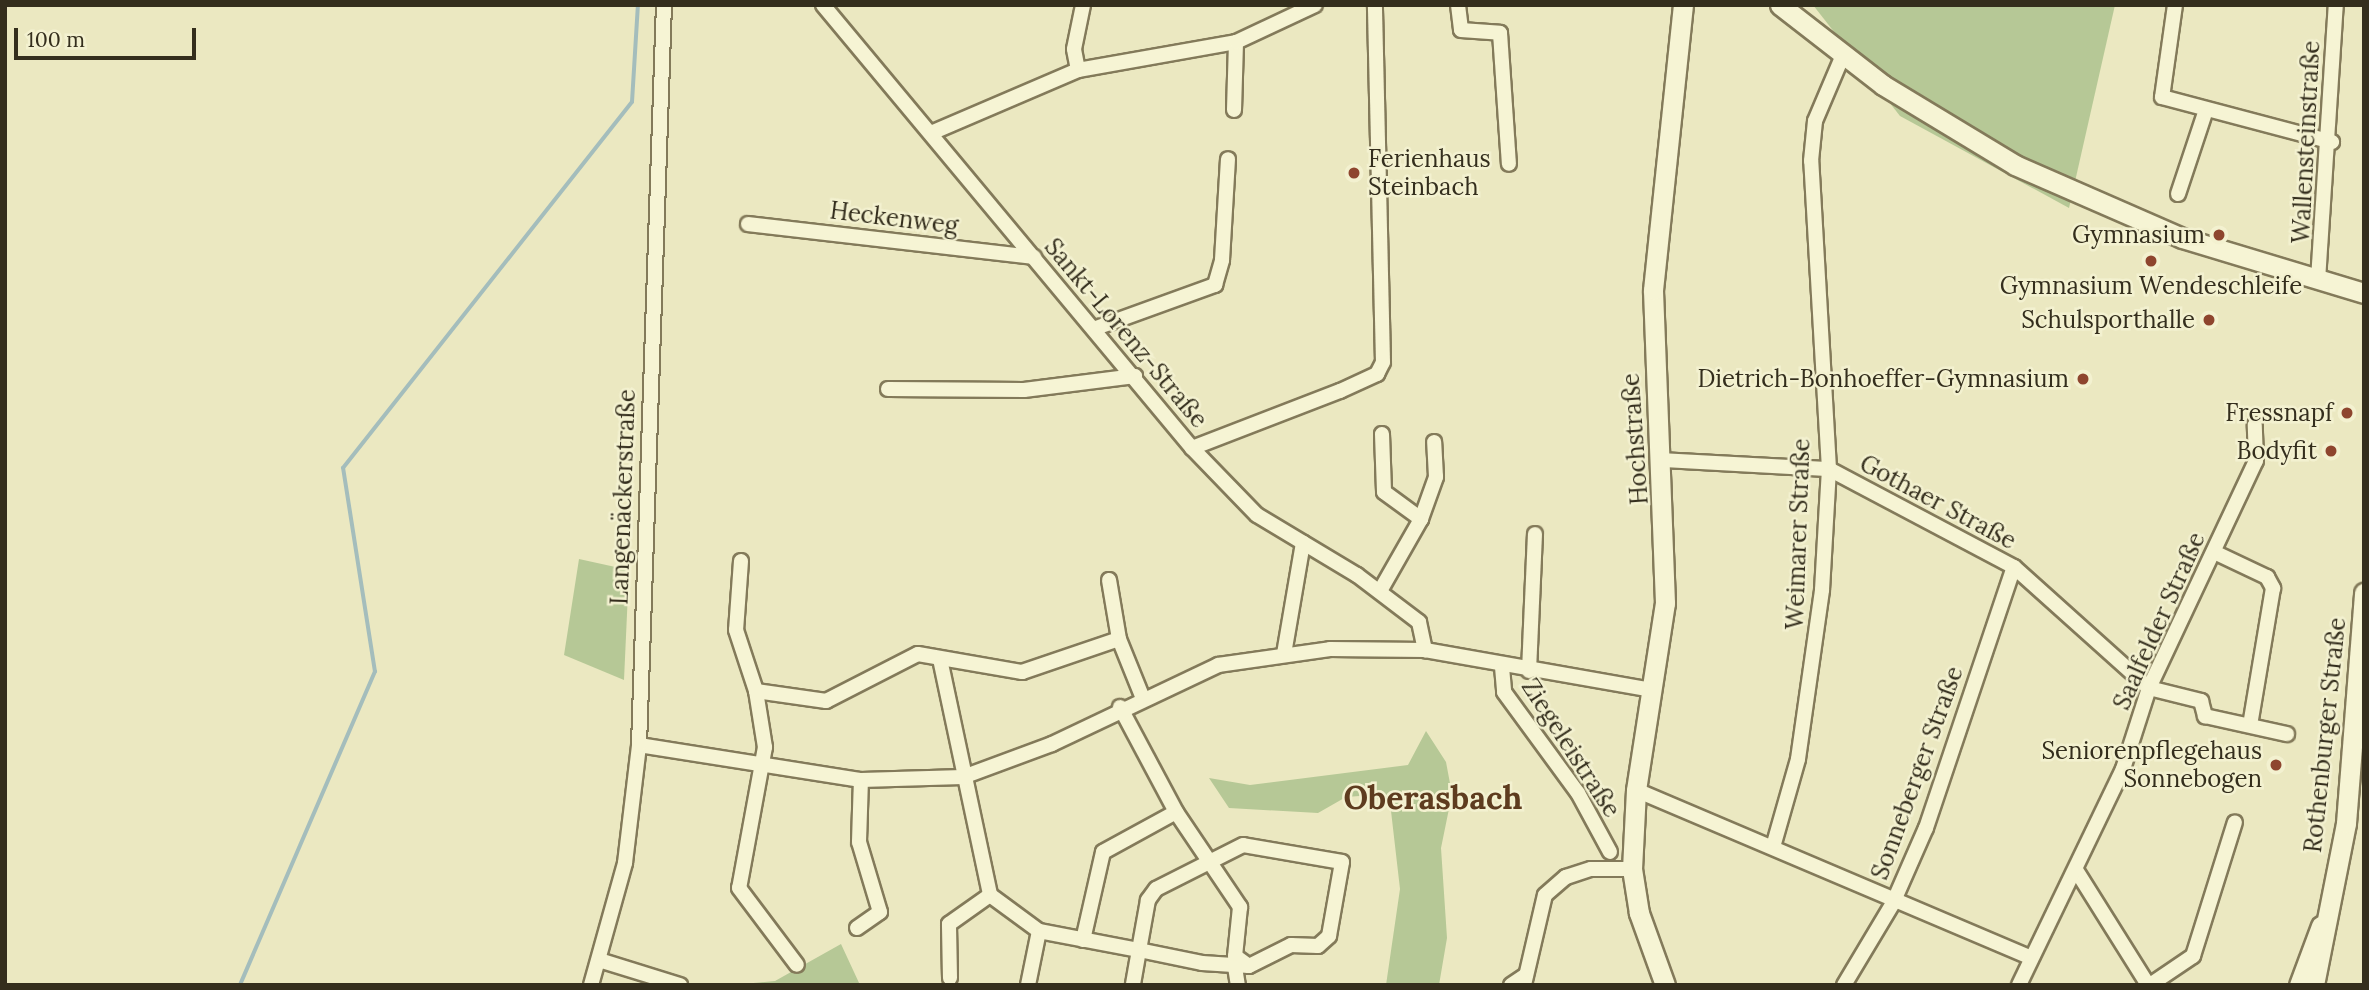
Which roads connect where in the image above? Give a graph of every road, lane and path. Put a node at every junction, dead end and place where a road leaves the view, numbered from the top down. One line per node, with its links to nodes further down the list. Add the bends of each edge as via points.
1 (664, 5): 57 (street, Langenäckerstraße)
2 (822, 5): 17 (street, Sankt-Lorenz-Straße)
3 (1083, 5): 14 (street, via 1074,48)
4 (1315, 5): 12 (street)
5 (1375, 5): 32 (street, via 1383,362 1377,374)
6 (1458, 5): 20 (street, via 1461,30 1500,33)
7 (1683, 5): 33 (street, Hochstraße, via 1653,290)
8 (1780, 5): 11 (street)
9 (2175, 5): 16 (street, via 2160,81 2162,97)
10 (2336, 5): 18 (street, Wallensteinstraße)
11 (1798, 12): 13 (street)
12 (1236, 42): 14 (street); 15 (street)
13 (1843, 55): 24 (street, via 2015,165 2182,238); 34 (street, Weimarer Straße, via 1815,121 1811,161)
14 (1078, 70): 17 (street)
15 (1234, 110)
16 (2206, 110): 18 (street); 21 (street)
17 (931, 132): 23 (street, Sankt-Lorenz-Straße)
18 (2332, 142): 24 (street, Wallensteinstraße)
19 (1228, 159): 26 (street, via 1222,260 1215,285)
20 (1509, 164)
21 (2178, 194)
22 (748, 225): 23 (street, Heckenweg)
23 (1034, 257): 26 (street, Sankt-Lorenz-Straße)
24 (2318, 280): 25 (street)
25 (2364, 293)
26 (1096, 328): 27 (street, Sankt-Lorenz-Straße)
27 (1135, 376): 28 (street, via 1024,390); 32 (street, Sankt-Lorenz-Straße)
28 (888, 389)
29 (2255, 425): 38 (street, Saalfelder Straße, via 2256,461)
30 (1382, 434): 35 (street, via 1384,492)
31 (1434, 442): 35 (street, via 1436,477)
32 (1192, 448): 37 (street, Sankt-Lorenz-Straße, via 1257,515)
33 (1662, 460): 34 (street, Gothaer Straße); 51 (street, Hochstraße, via 1665,603)
34 (1829, 469): 40 (street, Gothaer Straße); 64 (street, Weimarer Straße, via 1815,662 1798,759)
35 (1421, 519): 42 (street)
36 (1535, 534): 49 (street)
37 (1303, 543): 42 (street, Sankt-Lorenz-Straße); 46 (street)
38 (2214, 552): 50 (street, Saalfelder Straße); 55 (street, via 2266,577 2273,588)
39 (741, 561): 52 (street, via 736,630)
40 (2014, 567): 50 (street, Gothaer Straße); 70 (street, Sonneberger Straße, via 1926,828)
41 (1109, 580): 44 (street)
42 (1380, 591): 45 (street, Sankt-Lorenz-Straße, via 1419,622)
43 (2364, 593): 71 (street, Rothenburger Straße, via 2346,823)
44 (1119, 639): 47 (street, via 1022,672); 53 (street)
45 (1425, 650): 46 (street); 48 (street)
46 (1284, 654): 53 (street, via 1218,665)
47 (940, 659): 52 (street, via 918,654 826,701); 59 (street)
48 (1502, 667): 49 (street); 65 (street, Ziegeleistraße, via 1504,692 1578,793)
49 (1529, 671): 51 (street)
50 (2149, 688): 55 (street, via 2201,701 2205,716); 68 (street, Saalfelder Straße, via 2123,769)
51 (1652, 690): 61 (street, Hochstraße)
52 (756, 691): 58 (street)
53 (1142, 696): 54 (street)
54 (1120, 707): 59 (street, via 1052,744); 62 (street)
55 (2250, 725): 56 (street)
56 (2287, 734)
57 (639, 744): 58 (street); 77 (street, Langenäckerstraße, via 625,863)
58 (762, 764): 60 (street); 78 (street, via 739,888)
59 (963, 777): 60 (street); 69 (street)
60 (862, 780): 72 (street, via 859,842 880,912)
61 (1636, 790): 64 (street); 67 (street, Hochstraße)
62 (1176, 812): 66 (street); 74 (street, via 1104,852)
63 (2235, 822): 91 (street, via 2193,957)
64 (1773, 847): 70 (street)
65 (1610, 852)
66 (1208, 865): 75 (street, via 1156,889); 79 (street, via 1218,867 1240,906 1235,956); 79 (street, via 1243,845 1342,862 1329,936 1318,946 1291,945)
67 (1632, 869): 81 (street, via 1591,869 1566,877 1545,895); 88 (street, Hochstraße, via 1639,913)
68 (2076, 870): 76 (street, Saalfelder Straße); 91 (street)
69 (990, 895): 73 (street); 80 (street, via 949,924)
70 (1893, 903): 76 (street); 89 (street, Sonneberger Straße)
71 (2323, 922): 92 (street, Rothenburger Straße); 93 (street, Rothenburger Straße)
72 (857, 928)
73 (1039, 931): 74 (street); 84 (street)
74 (1083, 940): 75 (street)
75 (1139, 950): 79 (street); 85 (street)
76 (2029, 957): 90 (street, Saalfelder Straße)
77 (599, 960): 82 (street, Langenäckerstraße); 83 (street)
78 (797, 965)
79 (1242, 967): 86 (street)
80 (950, 978)
81 (1525, 980): 87 (street)
82 (592, 985)
83 (680, 985)
84 (1028, 985)
85 (1133, 985)
86 (1238, 985)
87 (1511, 985)
88 (1665, 985)
89 (1844, 985)
90 (2019, 985)
91 (2149, 985)
92 (2298, 985)
93 (2314, 985)

